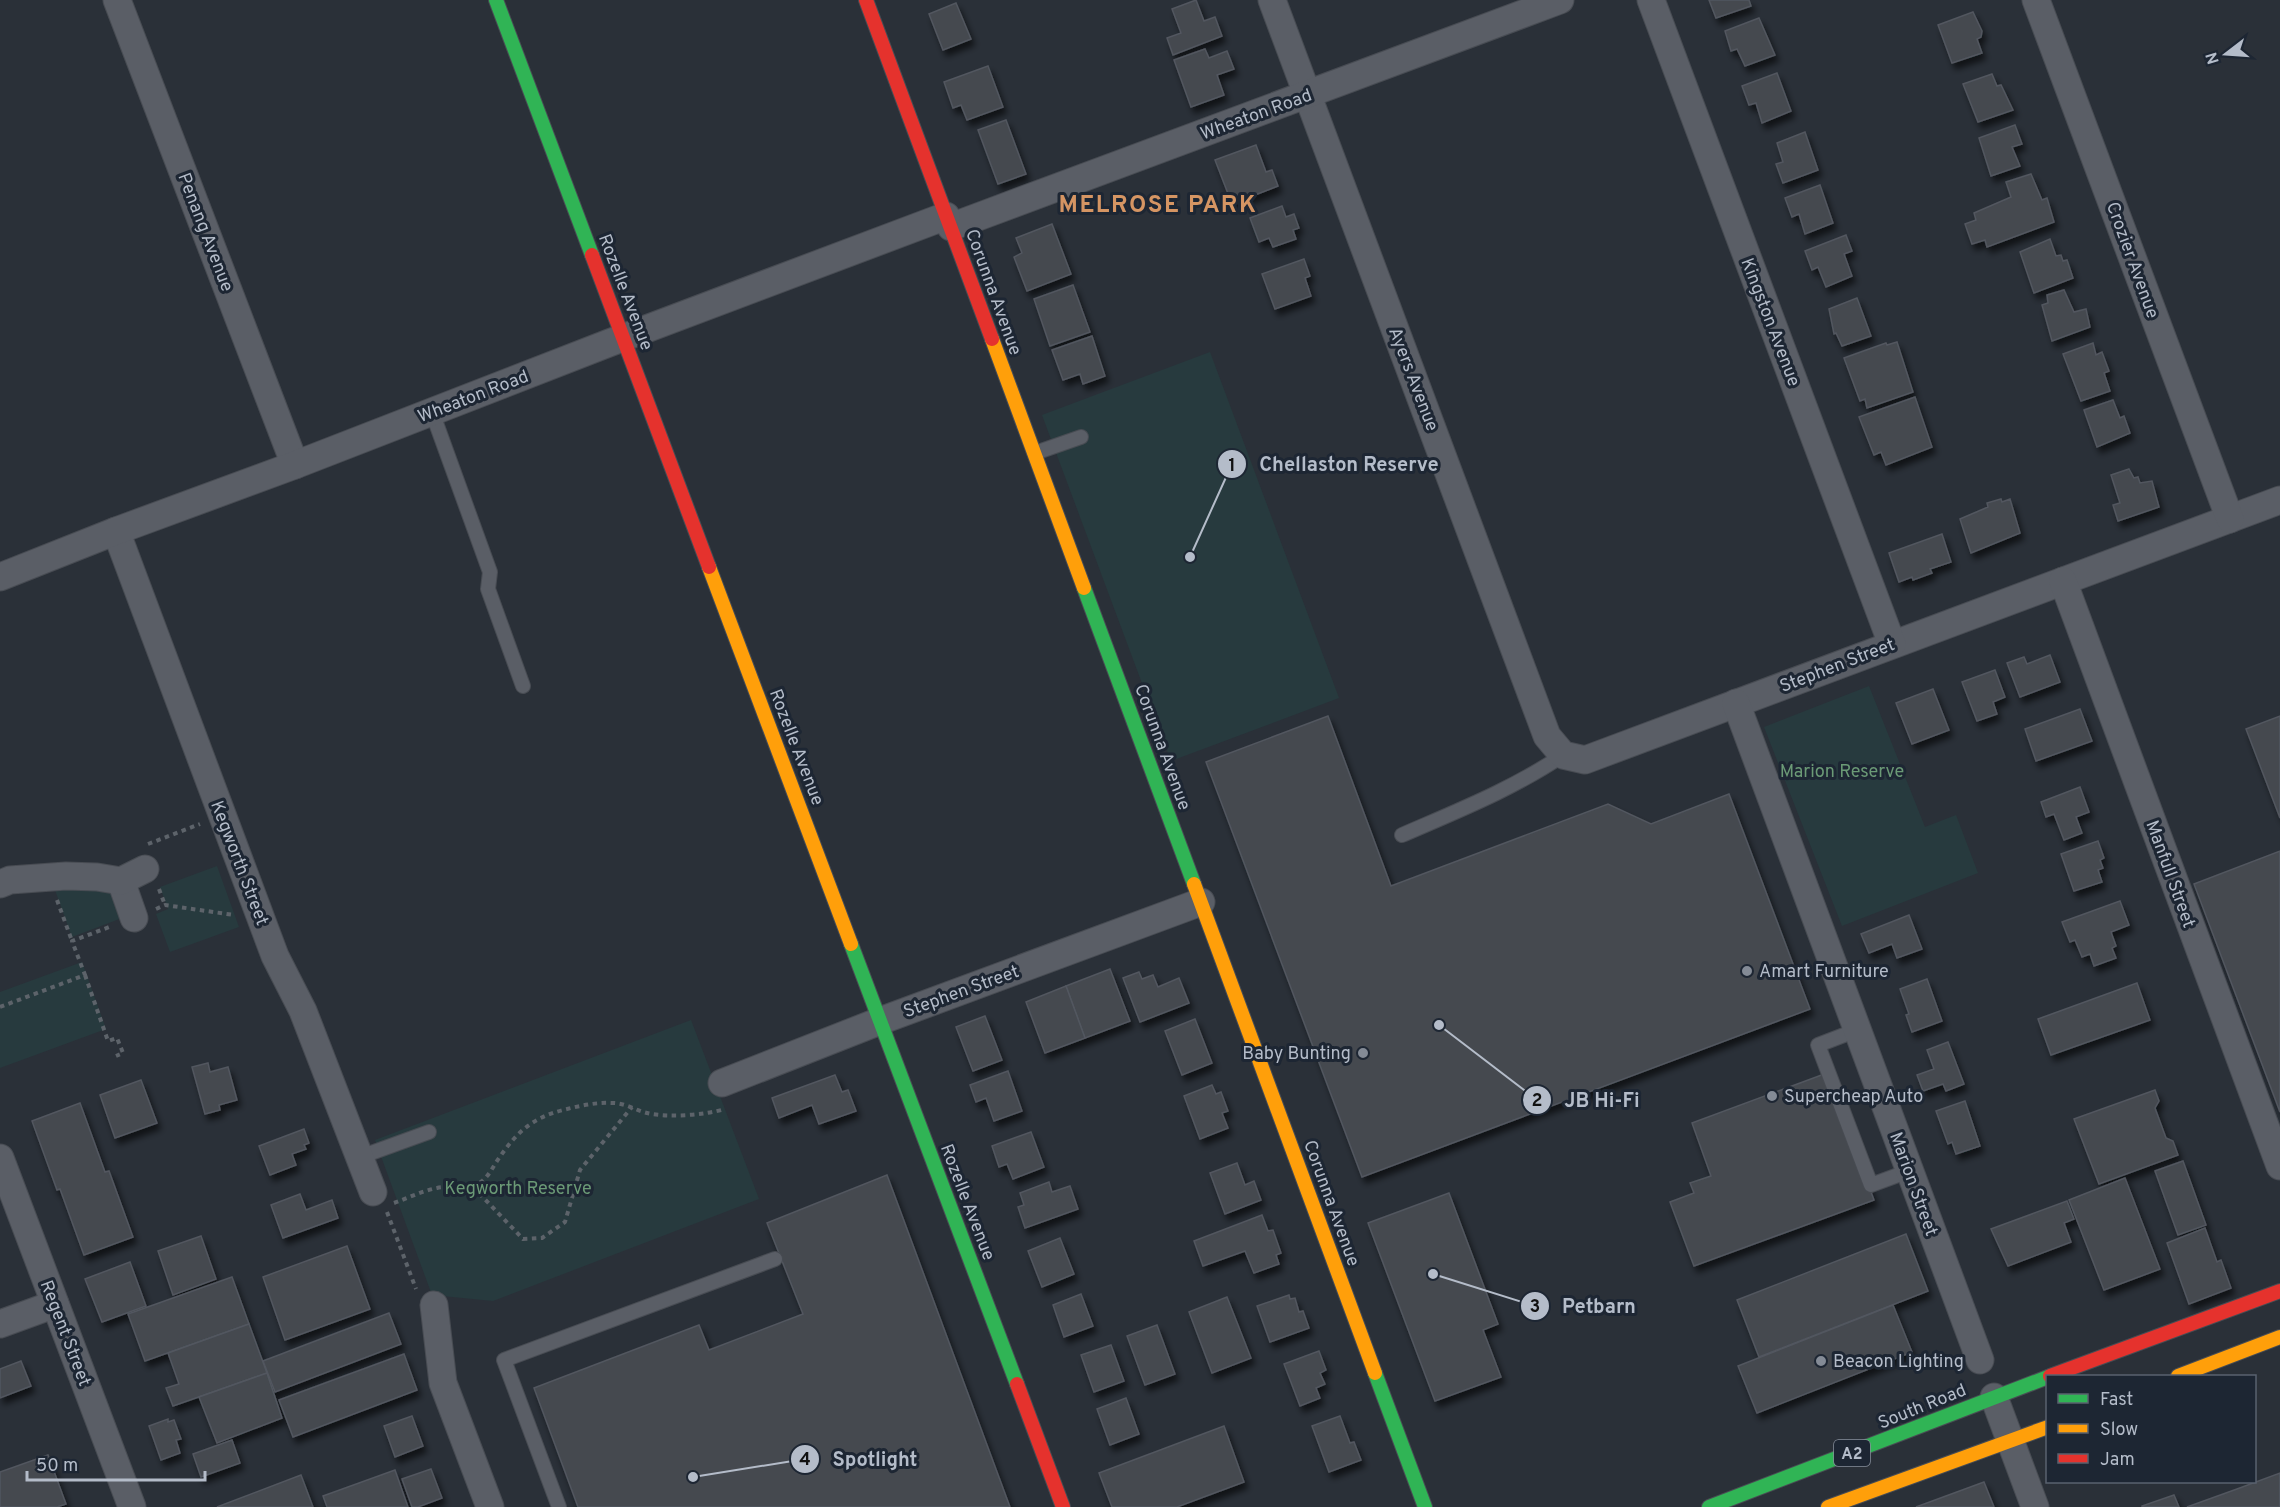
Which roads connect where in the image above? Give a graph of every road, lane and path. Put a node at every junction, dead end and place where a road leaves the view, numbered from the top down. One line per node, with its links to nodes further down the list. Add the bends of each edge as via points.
1 (117, 0): 14 (street, Penang Avenue)
2 (496, 0): 10 (main road, Rozelle Avenue)
3 (866, 0): 9 (main road, Corunna Avenue)
4 (1272, 0): 8 (street, Ayers Avenue)
5 (1560, 0): 8 (street, Wheaton Road)
6 (1651, 0): 20 (street, Kingston Avenue)
7 (2036, 0): 16 (street, Crozier Avenue)
8 (1307, 94): 9 (street, Wheaton Road); 23 (street, Ayers Avenue, via 1547,736)
9 (949, 222): 10 (street, Wheaton Road); 13 (main road, Corunna Avenue)
10 (623, 338): 11 (street, Wheaton Road); 37 (main road, Rozelle Avenue)
11 (432, 412): 14 (street, Wheaton Road); 21 (lane, via 490,572 489,589)
12 (1081, 436): 13 (lane)
13 (1035, 453): 30 (main road, Corunna Avenue)
14 (295, 465): 17 (street, Wheaton Road)
15 (2280, 500): 16 (street, Stephen Street)
16 (2230, 519): 19 (street, Stephen Street)
17 (116, 531): 18 (street, Wheaton Road); 24 (street, Kegworth Street)
18 (0, 577)
19 (2063, 581): 20 (street, Stephen Street); 45 (street, Manfull Street)
20 (1892, 644): 22 (street, Stephen Street)
21 (523, 686)
22 (1736, 703): 23 (street, Stephen Street, via 1585,760); 38 (street, Marion Street)
23 (1563, 755): 25 (lane, via 1506,789)
24 (222, 815): 26 (path); 33 (street, Kegworth Street)
25 (1402, 835)
26 (148, 867): 28 (street); 31 (path)
27 (48, 877): 28 (street); 29 (street); 34 (path)
28 (121, 881): 32 (street)
29 (0, 884)
30 (1201, 902): 37 (street, Stephen Street); 66 (main road, Corunna Avenue)
31 (165, 905): 32 (path); 33 (path)
32 (134, 918): 34 (path)
33 (261, 919): 43 (street, Kegworth Street, via 303,1011)
34 (72, 941): 35 (path)
35 (85, 975): 36 (path); 39 (path, via 108,1041 117,1038 123,1053)
36 (0, 1007)
37 (880, 1021): 40 (street, Stephen Street); 65 (main road, Rozelle Avenue)
38 (1857, 1030): 46 (street, Marion Street); 46 (lane, via 1818,1045 1871,1185)
39 (116, 1056)
40 (727, 1094): 41 (path, via 722,1110 661,1115)
41 (632, 1107): 47 (path, via 610,1102 593,1104 536,1119 507,1146 484,1180); 47 (path, via 580,1170 565,1222 542,1238 523,1239)
42 (429, 1132): 43 (lane)
43 (360, 1157): 48 (street, Kegworth Street)
44 (0, 1158): 51 (street, Regent Street)
45 (2280, 1166)
46 (1910, 1171): 55 (street, Marion Street)
47 (473, 1187): 52 (path, via 439,1187 385,1207 418,1295)
48 (373, 1192)
49 (775, 1259): 64 (lane, via 504,1360)
50 (2280, 1291): 56 (main road, South Road / A2)
51 (55, 1304): 53 (street); 62 (street, Regent Street)
52 (434, 1305): 63 (street, via 443,1383)
53 (0, 1324)
54 (2280, 1337): 57 (main road)
55 (1980, 1360)
56 (2054, 1375)
57 (2183, 1375)
58 (2046, 1378): 59 (main road, South Road / A2)
59 (1994, 1397): 61 (street); 67 (main road, South Road / A2)
60 (2046, 1428): 61 (main road, A2)
61 (2010, 1442): 68 (main road, A2); 69 (street)
62 (132, 1507)
63 (490, 1507)
64 (559, 1507)
65 (1063, 1507)
66 (1425, 1507)
67 (1709, 1507)
68 (1828, 1507)
69 (2035, 1507)

